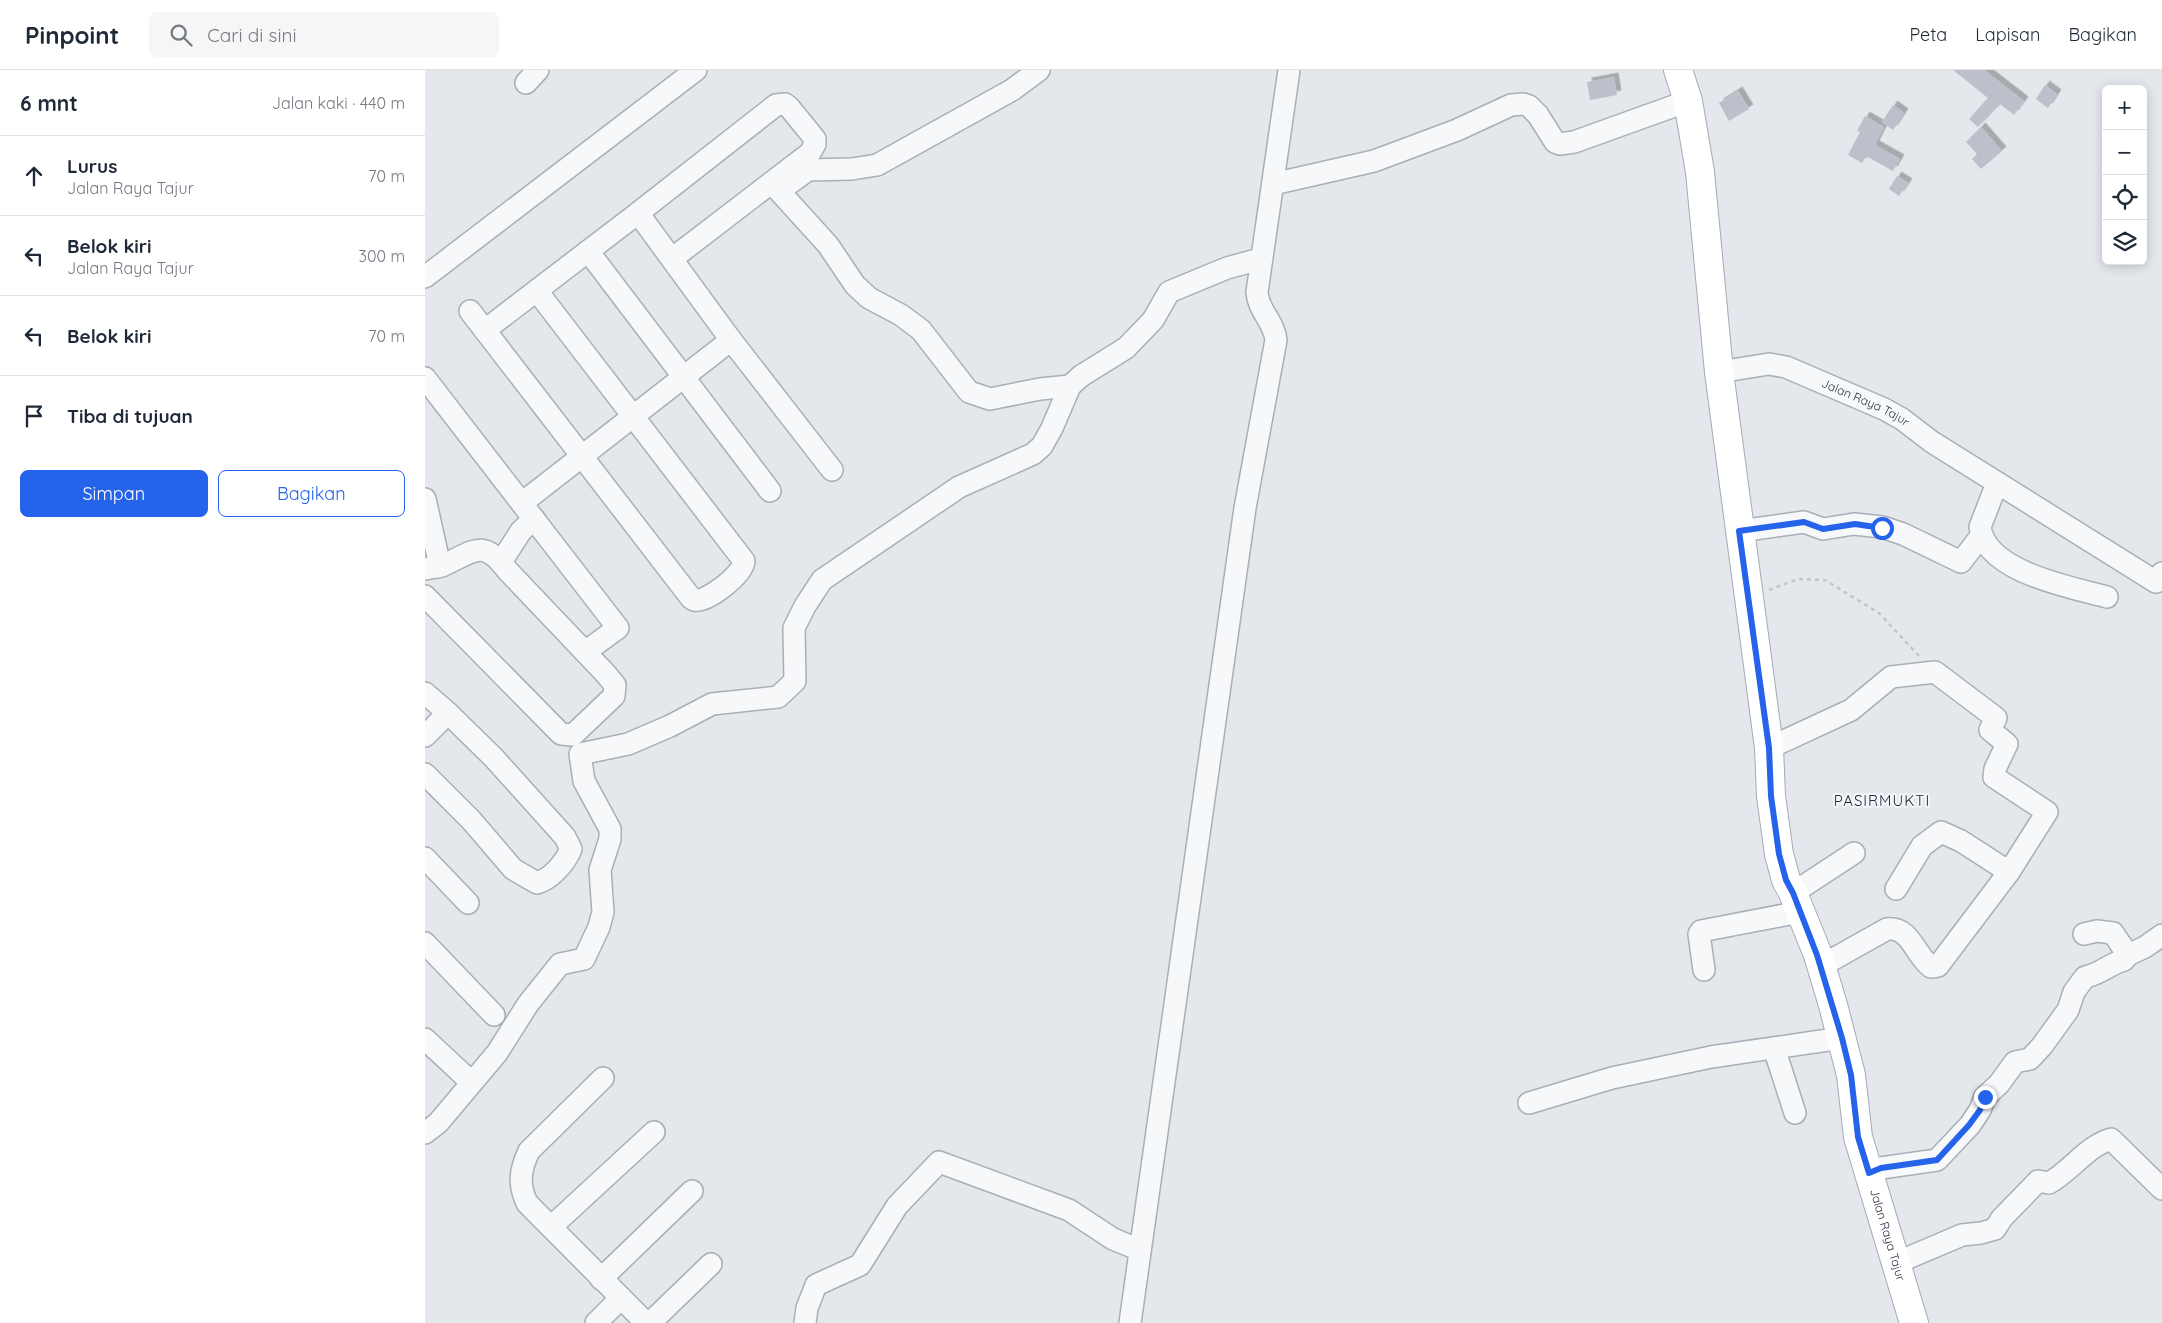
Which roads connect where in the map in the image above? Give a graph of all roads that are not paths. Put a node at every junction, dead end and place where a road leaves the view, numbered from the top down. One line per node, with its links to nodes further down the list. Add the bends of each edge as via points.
1 (696, 70): 11 (street)
2 (1039, 70): 18 (street, via 1011,90 877,164 852,169 808,170 779,191 828,245 855,285 869,298 921,330 969,392 990,399)
3 (1289, 70): 6 (street)
4 (1678, 70): 5 (main road, Jalan Raya Tajur)
5 (1689, 101): 6 (street, via 1574,142 1560,144 1555,142 1529,106 1511,105 1457,130 1374,161); 16 (main road, Jalan Raya Tajur, via 1700,172)
6 (1273, 184): 10 (street)
7 (638, 213): 8 (street); 9 (street); 9 (street, via 776,105 789,106 815,139 810,153)
8 (588, 251): 12 (street); 17 (street)
9 (673, 258): 15 (street)
10 (1260, 259): 18 (street, via 1227,268 1169,292 1153,320 1126,348); 67 (street, via 1257,300 1272,325 1276,340 1245,508)
11 (425, 277)
12 (537, 290): 14 (street); 20 (street)
13 (470, 311): 14 (street)
14 (485, 330): 21 (street)
15 (731, 340): 17 (street); 22 (street)
16 (1719, 372): 23 (street, Jalan Raya Tajur, via 1769,364 1801,373 1902,419); 27 (main road, Jalan Raya Tajur)
17 (684, 378): 20 (street); 24 (street)
18 (1070, 386): 58 (street, via 1052,428 1042,446 1033,454 959,486 821,580 795,628 795,681 777,696 712,704 628,744 580,754 584,780 610,829 600,870 603,912 599,927 584,959 560,964 528,1004 497,1053)
19 (429, 390): 26 (street)
20 (633, 417): 21 (street); 21 (street, via 741,557 744,566 741,572 704,600 694,600)
21 (581, 457): 26 (street)
22 (832, 470)
23 (1997, 483): 28 (street, via 1980,527); 31 (street, Jalan Raya Tajur, via 2156,582)
24 (770, 491)
25 (425, 499): 30 (street)
26 (528, 511): 29 (street, via 521,531); 35 (street, via 618,628)
27 (1739, 531): 28 (street, via 1804,522 1823,529 1863,525 1903,534 1961,562); 39 (main road, Jalan Raya Tajur)
28 (1981, 536): 34 (street, via 1987,547 2037,577)
29 (501, 562): 30 (street, via 487,550 476,549); 35 (street)
30 (436, 567): 32 (street, via 440,575)
31 (2162, 573)
32 (425, 591)
33 (425, 596): 35 (street, via 561,734 573,735 614,696 615,685)
34 (2107, 598)
35 (585, 652)
36 (426, 693): 37 (street)
37 (448, 713): 38 (street); 40 (street, via 565,837 571,849 567,859 544,881 537,883 513,869)
38 (425, 736)
39 (1769, 748): 43 (street, via 1851,710 1891,677 1935,672 1997,718 1990,730 2007,744 1994,777 2047,812); 46 (main road, Jalan Raya Tajur, via 1771,796 1779,854)
40 (425, 774)
41 (1854, 853): 46 (street)
42 (425, 858): 45 (street)
43 (2009, 872): 44 (street, via 1941,832 1922,846); 51 (street, via 1938,966 1931,967 1925,962 1903,931 1894,928)
44 (1896, 889)
45 (468, 903)
46 (1797, 903): 51 (main road, Jalan Raya Tajur); 52 (street, via 1701,931)
47 (2084, 934): 50 (street, via 2113,933)
48 (2162, 935): 50 (street)
49 (425, 943): 53 (street)
50 (2128, 955): 63 (street, via 2100,974 2085,977 2074,992 2068,1010 2042,1046 2030,1059 2015,1062 1985,1097 1969,1125 1937,1160 1881,1168)
51 (1821, 966): 55 (main road, Jalan Raya Tajur)
52 (1704, 970)
53 (494, 1015)
54 (425, 1038): 58 (street)
55 (1842, 1038): 56 (street); 63 (main road, Jalan Raya Tajur, via 1851,1075 1858,1137)
56 (1774, 1048): 59 (street, via 1711,1057 1612,1078); 60 (street)
57 (603, 1078): 66 (street, via 529,1151 522,1165 522,1192 527,1204)
58 (471, 1082): 62 (street, via 438,1123)
59 (1529, 1103)
60 (1795, 1113)
61 (654, 1132): 66 (street)
62 (425, 1133)
63 (1869, 1173): 68 (main road, Jalan Raya Tajur)
64 (2162, 1189): 68 (street, via 2111,1139 2100,1142 2059,1177 2049,1183 2039,1181 1995,1229 1962,1235)
65 (692, 1191): 70 (street)
66 (551, 1227): 70 (street)
67 (1140, 1250): 75 (street, via 1113,1239 1069,1210 939,1162 897,1206 859,1265 816,1285); 76 (street)
68 (1896, 1263): 77 (main road, Jalan Raya Tajur)
69 (711, 1264): 74 (street)
70 (601, 1279): 71 (street)
71 (621, 1298): 72 (street); 73 (street)
72 (596, 1323)
73 (646, 1323)
74 (649, 1323)
75 (805, 1323)
76 (1129, 1323)
77 (1914, 1323)

